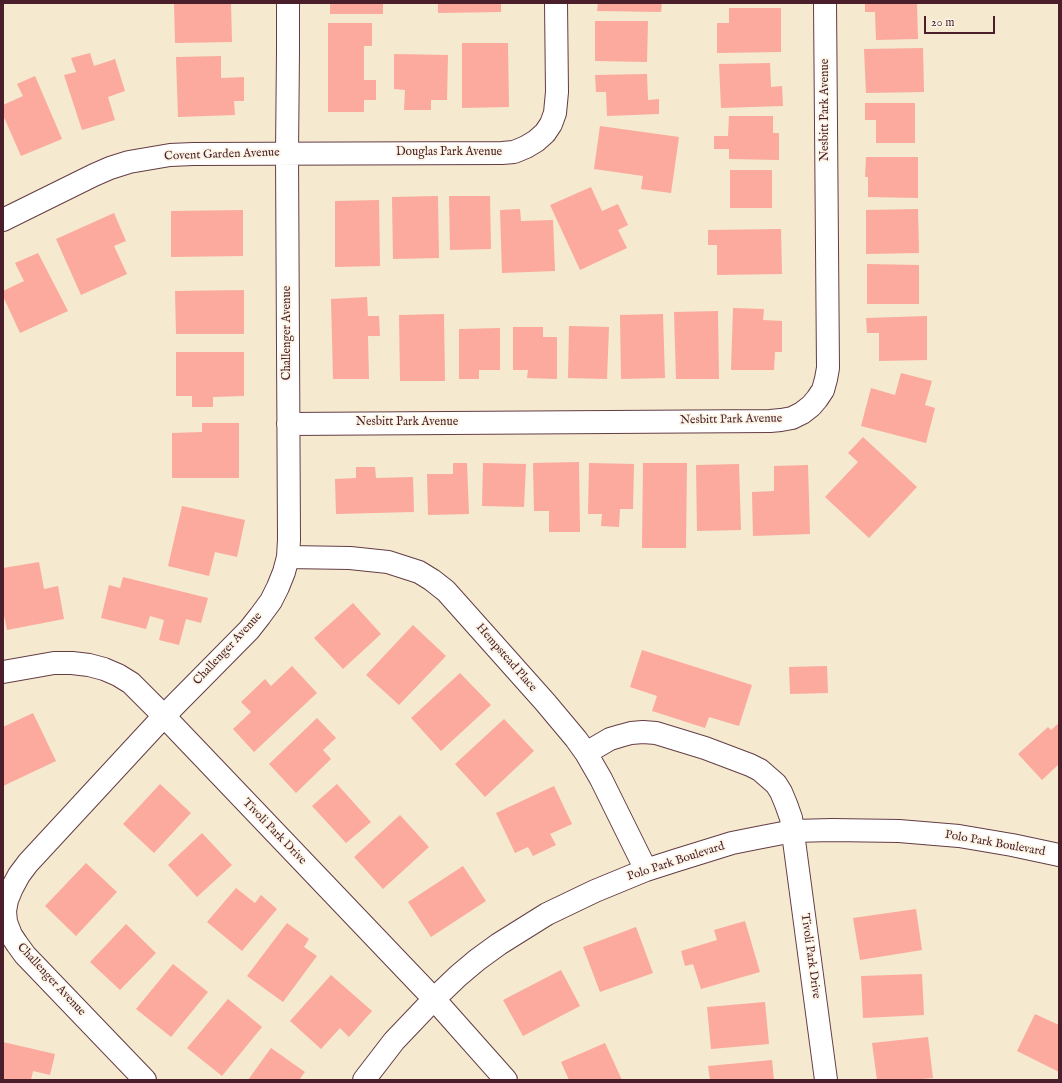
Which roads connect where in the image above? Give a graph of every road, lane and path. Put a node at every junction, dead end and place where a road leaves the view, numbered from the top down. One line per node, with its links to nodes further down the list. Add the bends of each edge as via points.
1 (288, 3): 4 (street, Challenger Avenue)
2 (556, 3): 4 (street, Douglas Park Avenue, via 555,113 545,133 526,147 502,153)
3 (825, 3): 6 (street, Nesbitt Park Avenue, via 828,368 823,390 811,406 792,418 770,421)
4 (287, 154): 5 (street, Covent Garden Avenue, via 170,155 129,162 94,175); 6 (street, Challenger Avenue)
5 (3, 220)
6 (288, 424): 7 (street, Challenger Avenue)
7 (288, 556): 9 (street, Challenger Avenue, via 278,587 260,616); 10 (street, Hempstead Place, via 388,562 419,572 432,580 446,590)
8 (3, 672): 9 (street, Tivoli Park Drive, via 60,663 104,669 131,683)
9 (164, 716): 14 (street, Tivoli Park Drive); 15 (street, Challenger Avenue, via 28,863 12,888 5,912 11,935 25,955)
10 (586, 753): 11 (street, Tivoli Park Drive, via 620,736 644,732 656,733 732,758 760,770 776,784 786,804); 13 (street, Hempstead Place)
11 (793, 831): 12 (street, Polo Park Boulevard, via 862,830 929,833 992,841); 13 (street, Polo Park Boulevard, via 732,844); 18 (street, Tivoli Park Drive)
12 (1059, 855)
13 (646, 870): 14 (street, Polo Park Boulevard, via 595,891 523,928 477,960)
14 (434, 999): 16 (street, Polo Park Boulevard, via 394,1041); 17 (street, Tivoli Park Drive)
15 (145, 1080)
16 (364, 1080)
17 (506, 1080)
18 (826, 1080)

